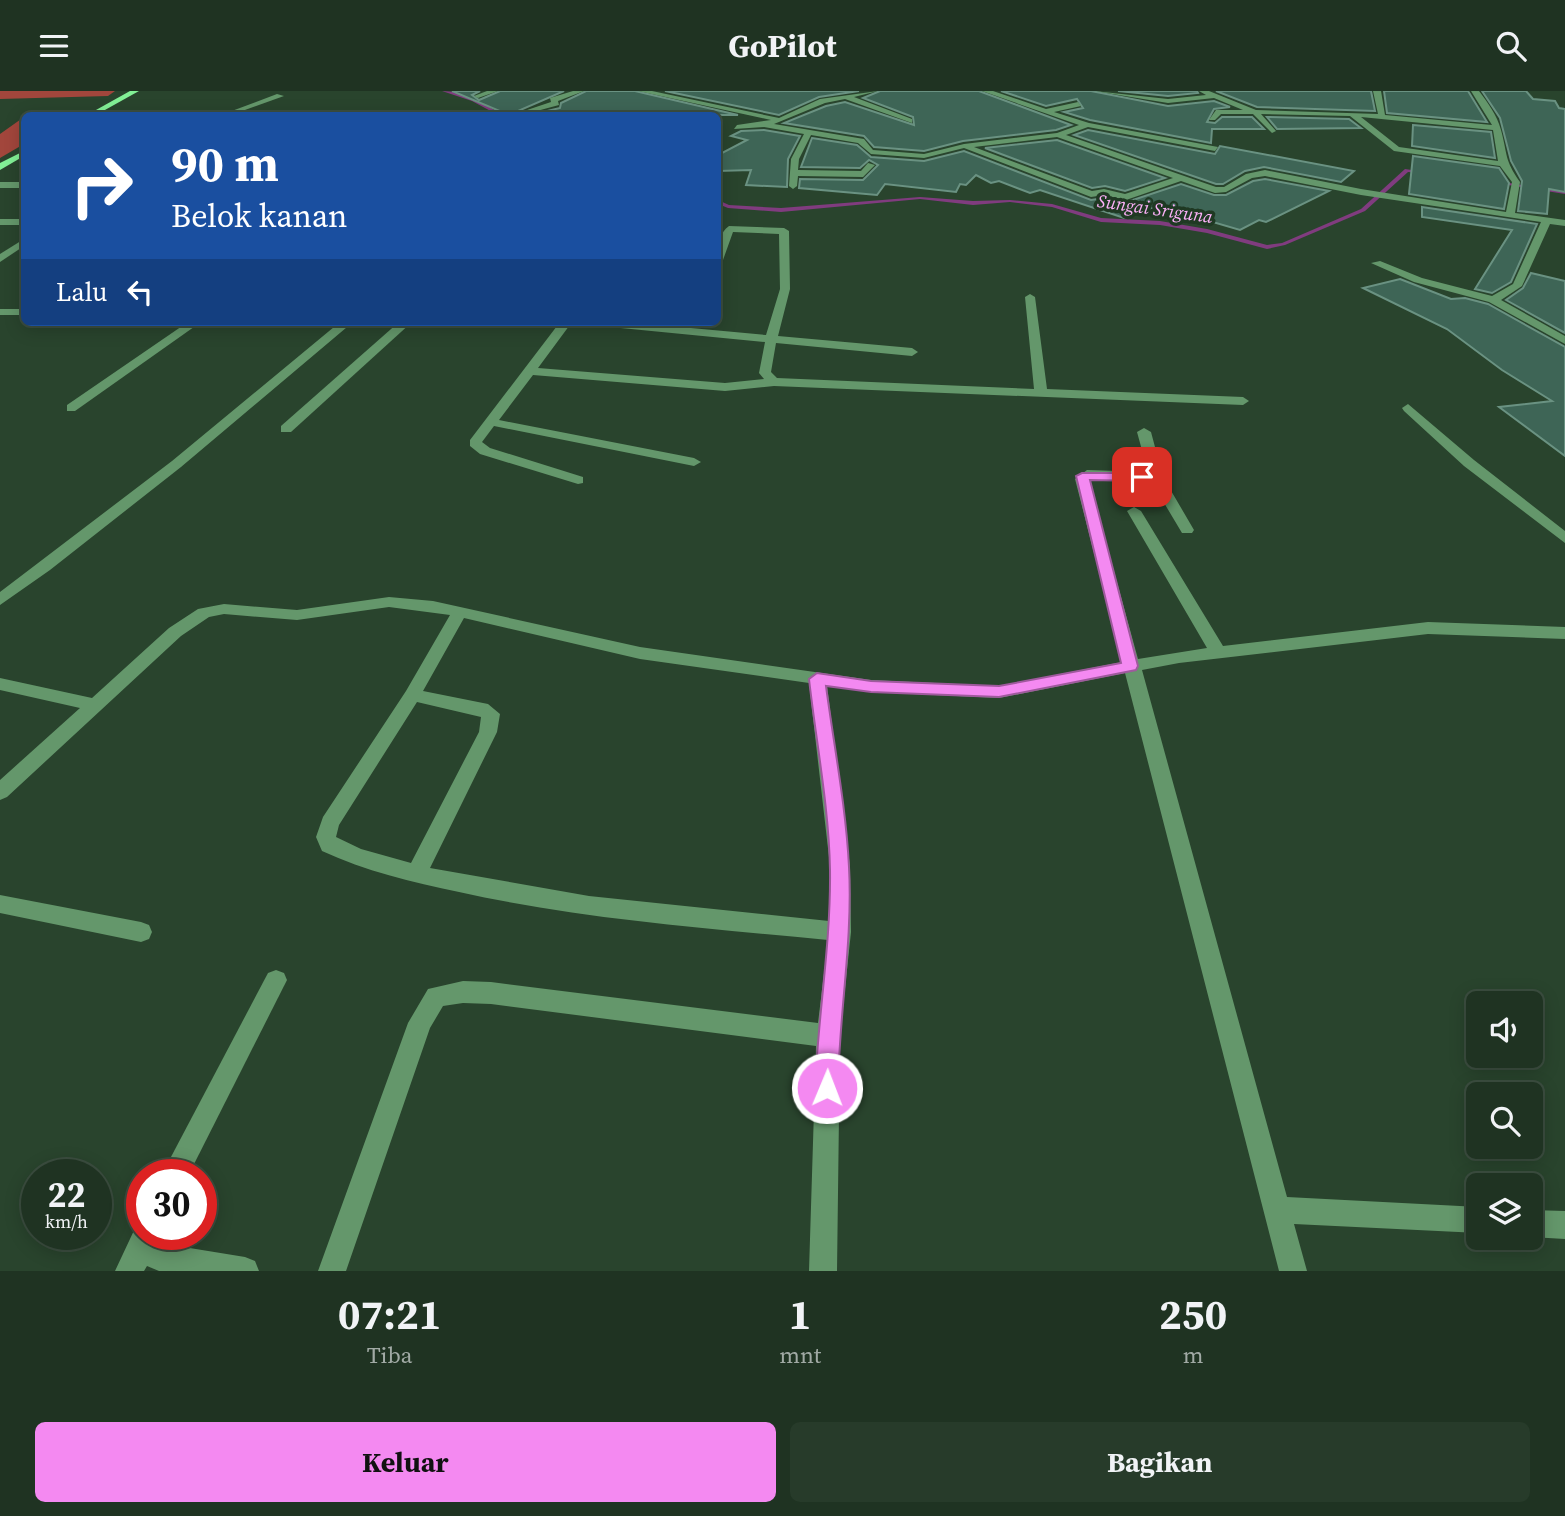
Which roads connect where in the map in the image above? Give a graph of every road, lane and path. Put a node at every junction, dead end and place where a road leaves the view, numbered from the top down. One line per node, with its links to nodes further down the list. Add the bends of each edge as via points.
1 (135, 91): 23 (main road)
2 (494, 91): 15 (street)
3 (580, 91): 25 (street)
4 (642, 91): 18 (street)
5 (699, 91): 18 (street)
6 (831, 91): 16 (street)
7 (874, 91): 16 (street)
8 (986, 91): 22 (street)
9 (1098, 91): 17 (street, via 1168,101)
10 (1203, 91): 17 (street)
11 (1377, 91): 29 (street)
12 (1466, 91): 13 (street)
13 (1475, 91): 36 (street)
14 (280, 96): 24 (street)
15 (478, 96)
16 (846, 96): 31 (street); 32 (street)
17 (1213, 96): 26 (street)
18 (682, 98): 21 (street); 31 (street)
19 (1078, 104): 22 (street)
20 (1310, 105): 27 (street)
21 (665, 106)
22 (1047, 111): 34 (street)
23 (97, 112)
24 (234, 112)
25 (526, 112)
26 (1255, 112): 27 (street); 30 (street, via 1219,113); 37 (street)
27 (1327, 113): 28 (street)
28 (1353, 114): 29 (street); 45 (street, via 1397,149)
29 (1382, 117): 36 (street)
30 (1212, 118)
31 (780, 120): 33 (street)
32 (909, 121)
33 (764, 125): 35 (street); 38 (street)
34 (1087, 125): 40 (street); 41 (street)
35 (737, 127)
36 (1497, 128): 45 (street)
37 (1272, 131)
38 (808, 133): 42 (street, via 864,144 871,152 914,157); 48 (street, via 795,159)
39 (1193, 134): 41 (street, via 1168,132)
40 (1058, 135): 42 (street); 49 (street)
41 (1157, 139): 43 (street)
42 (964, 146): 49 (street, via 1089,194 1128,197)
43 (1215, 149)
44 (21, 155): 47 (main road)
45 (1503, 164): 53 (street, via 1515,184)
46 (871, 165): 48 (street, via 864,174)
47 (0, 167)
48 (794, 173): 52 (street)
49 (1181, 178): 53 (street, via 1222,190 1265,173)
50 (0, 184): 51 (street)
51 (21, 185)
52 (793, 186)
53 (1510, 215): 54 (street)
54 (1546, 220): 57 (street); 63 (street, via 1522,277)
55 (0, 222): 56 (street)
56 (21, 222)
57 (1565, 223)
58 (21, 244): 60 (street)
59 (721, 252): 71 (street, via 729,229 786,233 785,289)
60 (0, 259)
61 (1376, 263): 63 (street, via 1418,280)
62 (1030, 297): 76 (street)
63 (1494, 300): 72 (street)
64 (0, 312): 65 (street)
65 (21, 312)
66 (189, 326): 78 (street)
67 (341, 326): 89 (street, via 135,500)
68 (402, 326): 81 (street)
69 (563, 326): 74 (street)
70 (674, 326): 71 (street)
71 (771, 339): 73 (street); 75 (street, via 765,373)
72 (1565, 341)
73 (912, 352)
74 (531, 372): 75 (street, via 725,387); 80 (street)
75 (774, 382): 76 (street)
76 (1041, 392): 77 (street)
77 (1242, 401)
78 (71, 408)
79 (1408, 408): 88 (street)
80 (491, 422): 83 (street); 85 (street, via 475,446)
81 (286, 429)
82 (1144, 432): 84 (street)
83 (694, 462)
84 (1156, 477): 87 (street); 93 (street, via 1082,476)
85 (578, 480)
86 (1134, 511): 92 (street)
87 (1187, 530)
88 (1565, 538)
89 (0, 600)
90 (459, 613): 94 (street, via 640,653); 96 (street); 97 (street, via 388,602 297,615 224,609 204,613 175,632)
91 (1565, 633): 92 (street, via 1429,628)
92 (1219, 652): 93 (street)
93 (1130, 666): 94 (street, via 999,692); 106 (street)
94 (817, 679): 102 (street, via 840,866)
95 (0, 684): 97 (street)
96 (412, 695): 99 (street, via 491,715 488,732); 99 (street, via 330,823 326,837 329,845 349,855)
97 (94, 705): 98 (street)
98 (0, 792)
99 (417, 873): 102 (street, via 546,901)
100 (0, 904): 101 (street)
101 (141, 932)
102 (840, 933): 104 (street)
103 (276, 980): 105 (street)
104 (828, 1036): 114 (street, via 491,993 436,996 420,1023); 115 (street)
105 (183, 1159)
106 (1278, 1210): 107 (street); 116 (street)
107 (1466, 1219)
108 (1543, 1224): 109 (street)
109 (1565, 1225)
110 (140, 1250): 112 (street)
111 (148, 1250): 113 (street, via 158,1257)
112 (129, 1271)
113 (245, 1271)
114 (332, 1271)
115 (822, 1271)
116 (1293, 1271)

